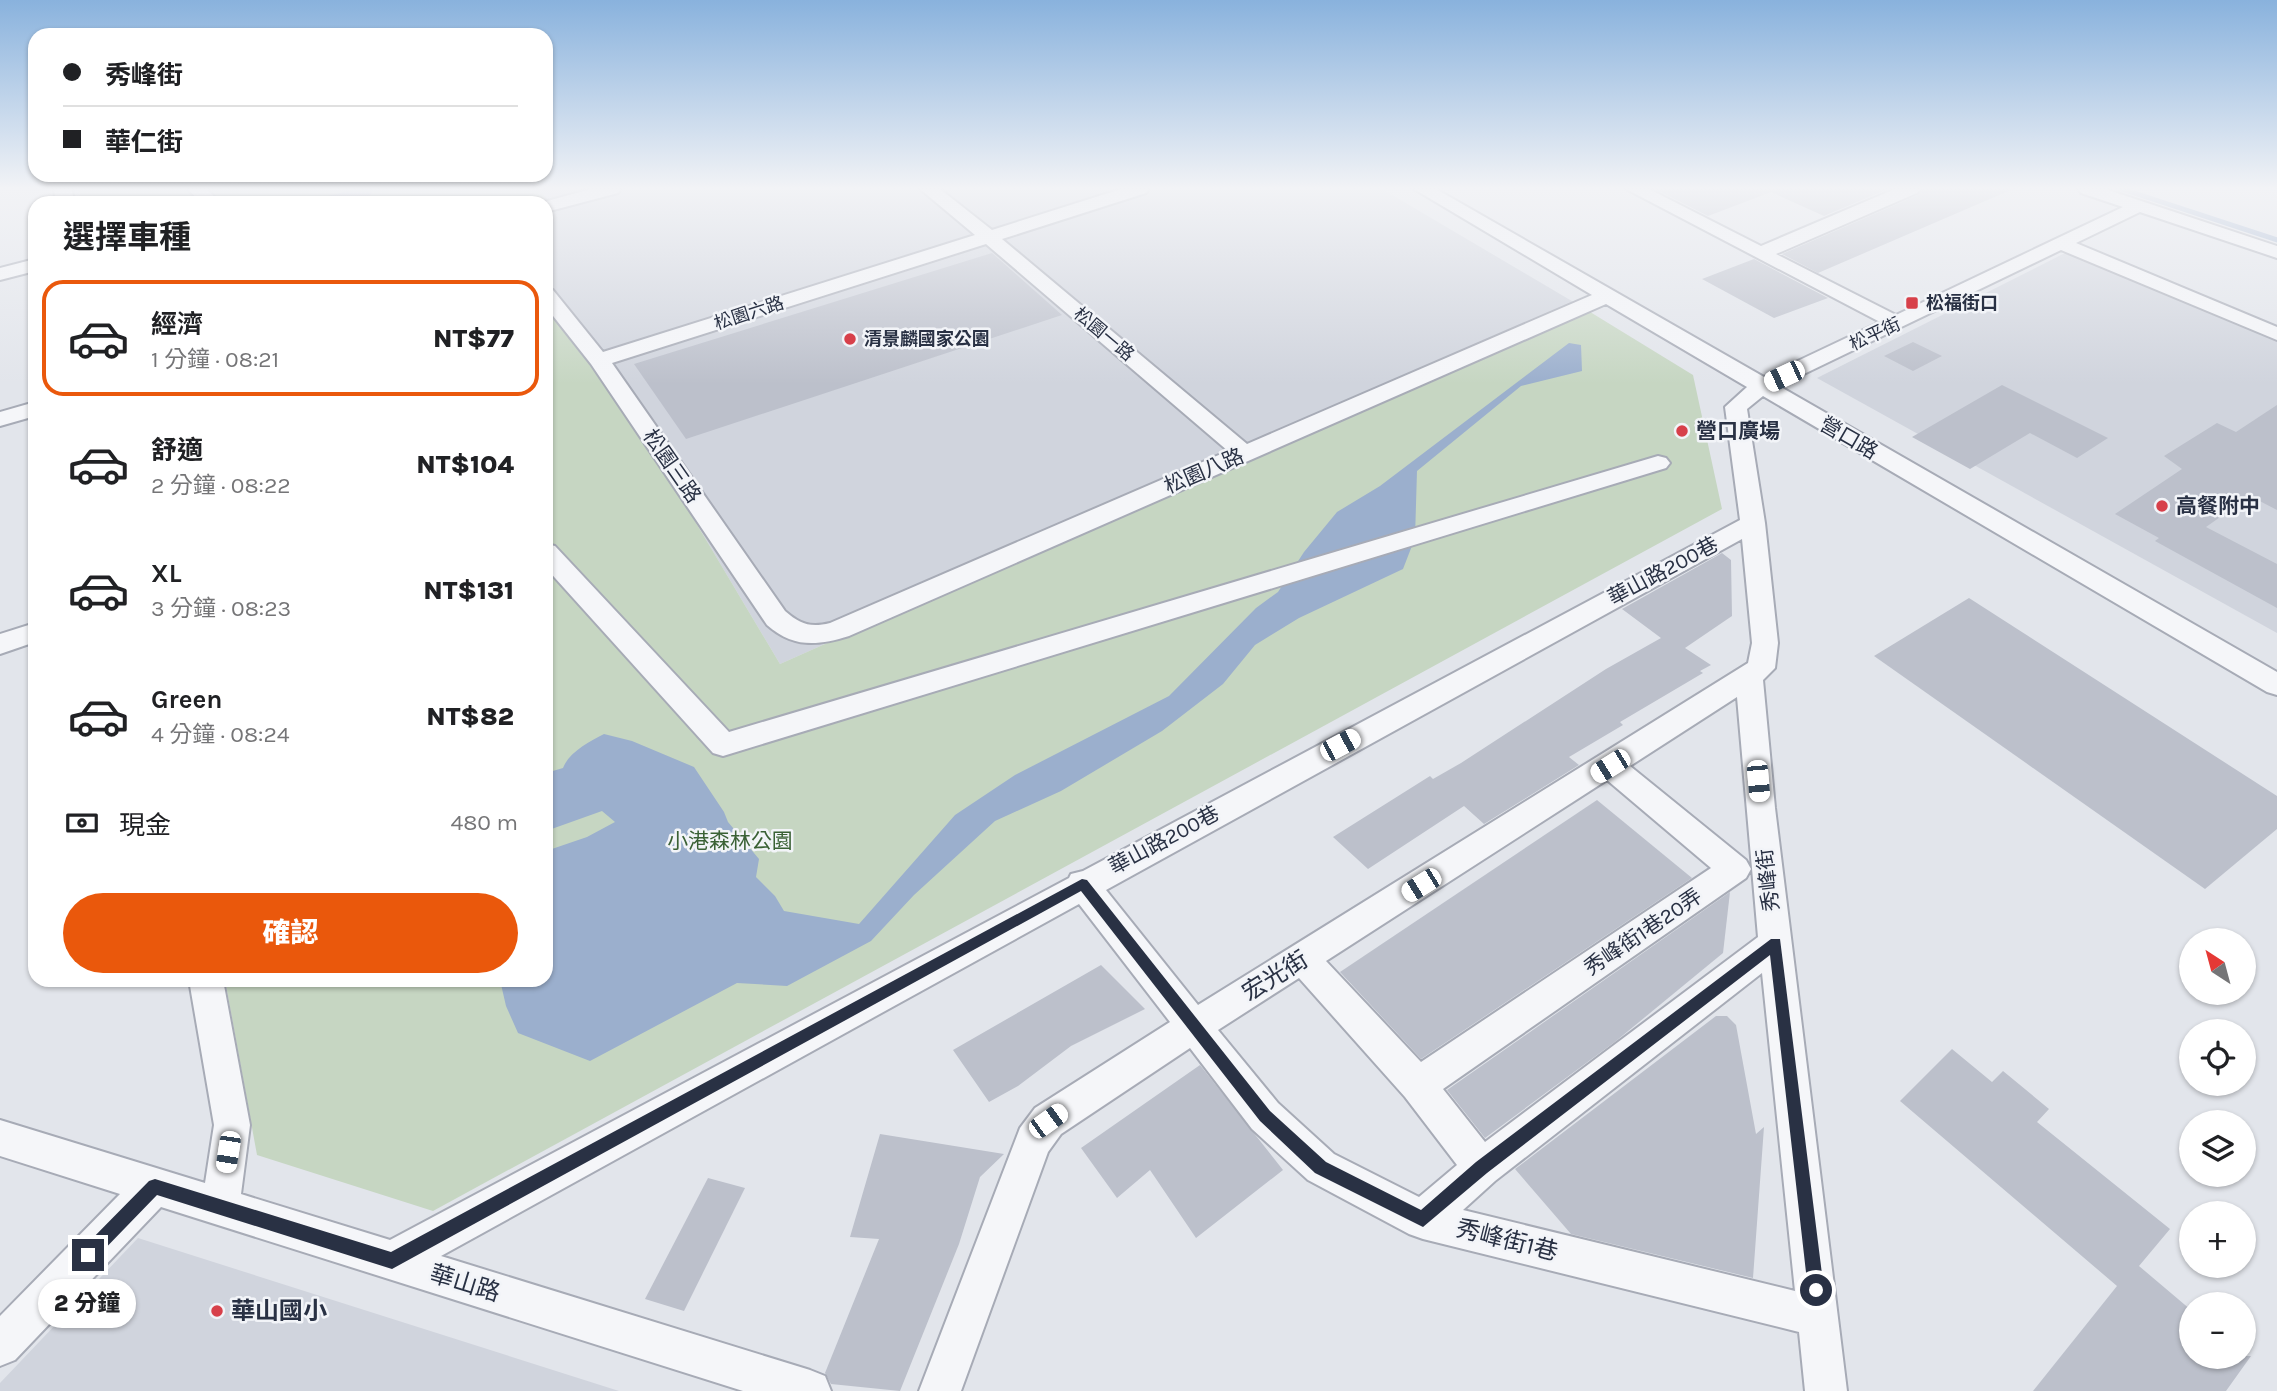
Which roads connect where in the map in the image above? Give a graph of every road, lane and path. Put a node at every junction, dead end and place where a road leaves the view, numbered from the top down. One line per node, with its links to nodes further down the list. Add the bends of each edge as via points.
1 (935, 254): 13 (street, 松園六路)
2 (1009, 254): 17 (street, 松園一路)
3 (1534, 254): 9 (street, 營口路)
4 (1761, 254): 11 (street)
5 (2041, 254): 11 (street, 松平街)
6 (2086, 254): 12 (street)
7 (28, 267): 8 (street)
8 (0, 274)
9 (1606, 296): 14 (street, 營口路); 17 (street, 松園八路)
10 (553, 303): 13 (street, 松園三路)
11 (1897, 323): 14 (street, 松平街)
12 (2277, 334)
13 (599, 360): 22 (street, 松園三路, via 776,618)
14 (1761, 387): 19 (street, via 1736,407); 25 (street, 營口路)
15 (28, 411): 16 (street)
16 (0, 419)
17 (1244, 453): 22 (street, 松園八路, via 868,617 814,637)
18 (1658, 463): 20 (street, via 723,745)
19 (1753, 523): 24 (street, via 1765,643 1761,668); 27 (street, 華山路200巷)
20 (553, 560)
21 (28, 634): 23 (street)
22 (799, 636)
23 (0, 644)
24 (1749, 676): 26 (street, 宏光街); 28 (street, 秀峰街)
25 (2277, 685)
26 (1610, 766): 29 (street, 宏光街); 32 (street, 秀峰街1巷20弄, via 1735,869)
27 (1082, 884): 31 (street, 秀峰街1巷); 38 (street, 華山路200巷)
28 (1776, 943): 34 (street); 39 (street, 秀峰街)
29 (1303, 959): 31 (street, 宏光街); 32 (street)
30 (207, 987): 36 (street, via 232,1125)
31 (1194, 1026): 37 (street, 秀峰街1巷, via 1265,1116 1321,1167); 42 (street, 宏光街, via 1073,1103 1048,1121 1033,1141)
32 (1418, 1085): 34 (street)
33 (0, 1138): 35 (street, 華山路)
34 (1482, 1168): 37 (street)
35 (155, 1186): 36 (street, 華山路); 40 (street)
36 (220, 1207): 38 (street, 華山路)
37 (1423, 1220): 39 (street, 秀峰街1巷)
38 (392, 1261): 41 (street, 華山路)
39 (1819, 1317): 43 (street, 秀峰街)
40 (0, 1345)
41 (810, 1391)
42 (940, 1391)
43 (1826, 1391)

